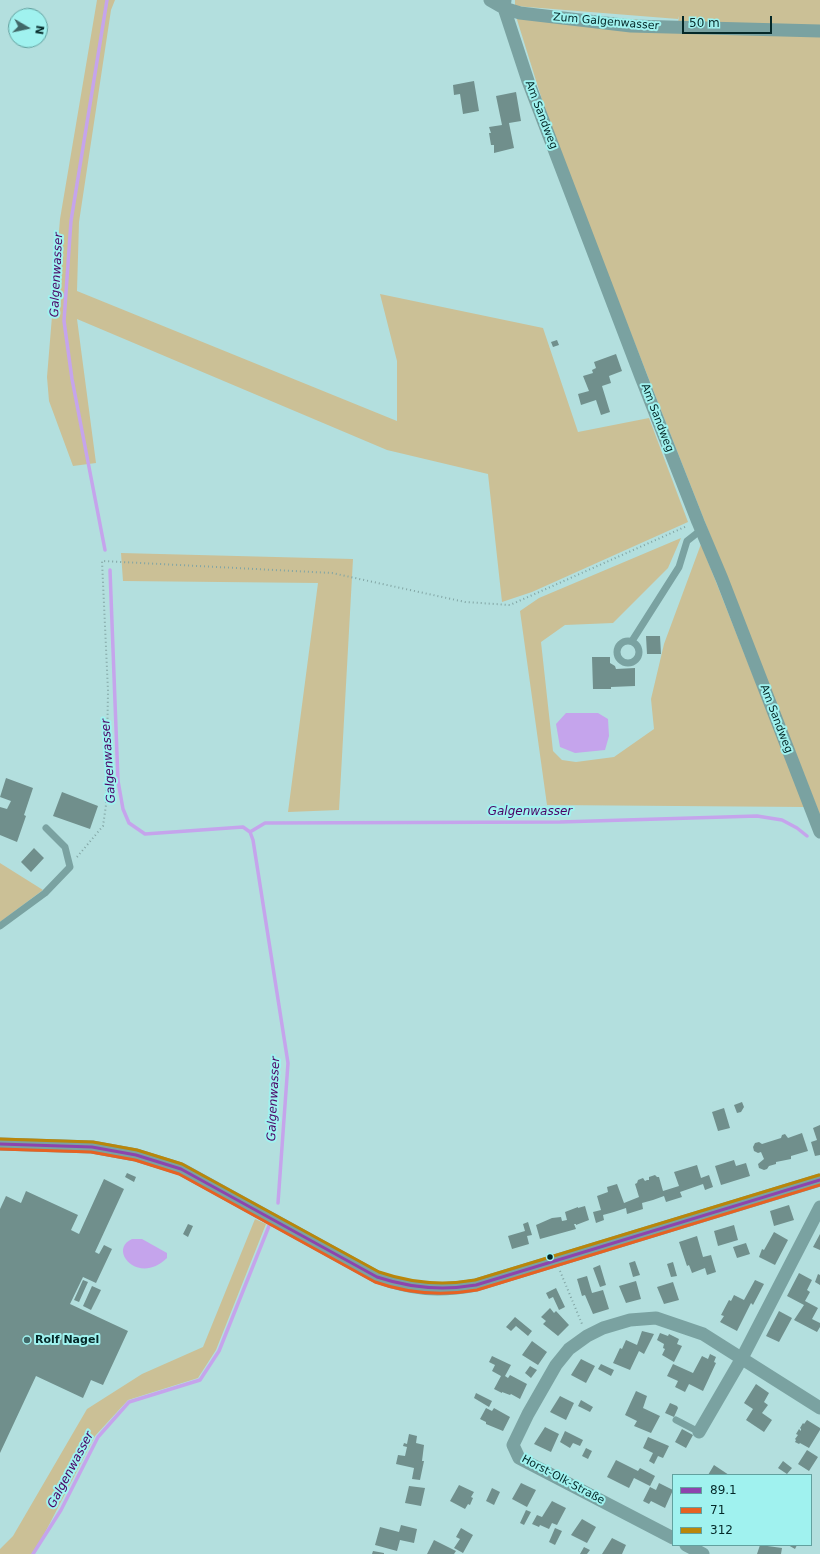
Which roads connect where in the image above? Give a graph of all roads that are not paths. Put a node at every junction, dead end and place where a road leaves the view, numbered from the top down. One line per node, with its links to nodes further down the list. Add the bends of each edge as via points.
1 (490, 0): 2 (street, Zum Galgenwasser)
2 (504, 4): 3 (street, Zum Galgenwasser, via 520,13 631,26); 4 (street, Am Sandweg, via 531,88)
3 (820, 31)
4 (700, 526): 5 (lane, via 687,541 679,567); 7 (street, Am Sandweg)
5 (632, 641)
6 (46, 828): 8 (lane, via 64,847 70,867 45,893)
7 (820, 832)
8 (0, 926)
9 (0, 1142): 10 (street, via 92,1147 136,1155 181,1169 377,1277 426,1290 458,1288 495,1280)
10 (820, 1180)
11 (820, 1207): 12 (street)
12 (742, 1358): 13 (street, Horst-Olk-Straße); 15 (street); 16 (street, Horst-Olk-Straße, via 703,1334 656,1318 630,1320 603,1328 569,1350 556,1365 513,1445 519,1458)
13 (820, 1408)
14 (676, 1420): 15 (lane)
15 (699, 1432)
16 (672, 1537)
17 (688, 1546): 18 (street)
18 (704, 1554)

